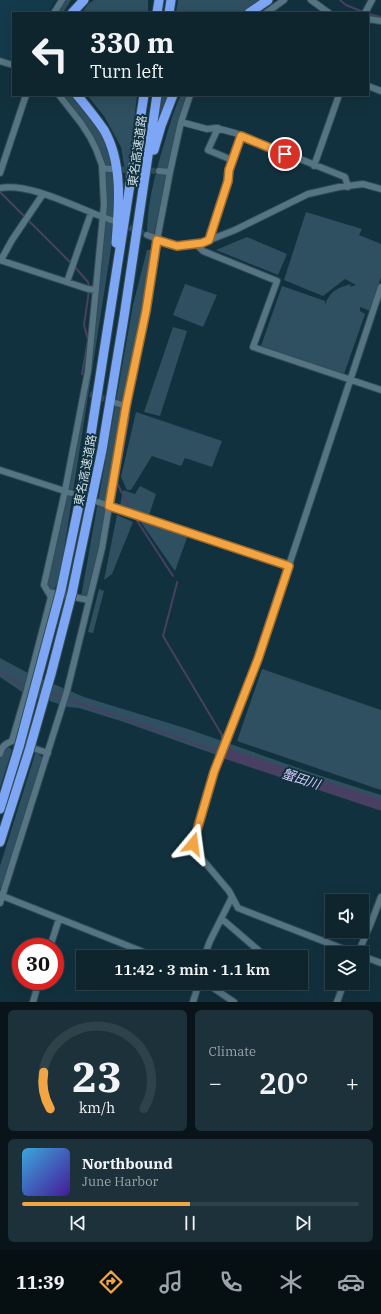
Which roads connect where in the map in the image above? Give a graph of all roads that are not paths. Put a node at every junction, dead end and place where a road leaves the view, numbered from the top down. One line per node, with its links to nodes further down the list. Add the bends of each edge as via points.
1 (62, 0): 10 (street)
2 (75, 0): 11 (highway)
3 (84, 0): 12 (highway)
4 (159, 0): 13 (highway)
5 (171, 0): 14 (highway)
6 (268, 0): 15 (highway)
7 (284, 0): 16 (street)
8 (311, 0): 17 (street)
9 (372, 0): 18 (street)
10 (55, 12)
11 (67, 12)
12 (73, 12)
13 (157, 12)
14 (169, 12)
15 (250, 12)
16 (267, 12)
17 (328, 12)
18 (366, 12)
19 (369, 19): 20 (street)
20 (381, 21)
21 (0, 60): 22 (street)
22 (12, 65)
23 (369, 86): 24 (street)
24 (381, 91)
25 (26, 96): 42 (street)
26 (60, 96): 38 (street, via 90,137)
27 (78, 96): 59 (highway, via 104,130 118,177 118,212)
28 (144, 96): 59 (highway, 東名高速道路)
29 (157, 96): 43 (highway, 東名高速道路)
30 (173, 96): 43 (highway)
31 (190, 96): 33 (street)
32 (339, 96): 37 (street)
33 (181, 122): 34 (street, via 207,129); 41 (street)
34 (218, 128): 35 (street); 36 (street, via 208,150)
35 (241, 136): 36 (street); 37 (street)
36 (232, 160): 53 (street)
37 (314, 166): 44 (street, via 345,177)
38 (102, 168): 39 (street); 49 (street)
39 (112, 169)
40 (159, 171): 41 (street)
41 (170, 172): 52 (street)
42 (0, 173)
43 (144, 186): 77 (highway, 東名高速道路, bridge, via 102,450 72,593 30,751)
44 (348, 187): 46 (street, via 363,184); 53 (street, via 308,194)
45 (0, 188): 47 (street, via 22,188)
46 (381, 189)
47 (43, 194): 48 (street); 55 (street)
48 (91, 213): 49 (street); 56 (street)
49 (102, 217): 50 (street); 58 (street)
50 (114, 221)
51 (147, 235): 52 (street)
52 (157, 240): 54 (street, via 177,246); 65 (street, via 146,311)
53 (209, 240): 54 (street)
54 (196, 244): 60 (street, via 203,251 277,282 255,347)
55 (0, 260): 56 (street)
56 (67, 282): 58 (street)
57 (381, 287): 60 (street)
58 (96, 290): 62 (street)
59 (103, 361): 73 (highway, 東名高速道路, bridge, via 78,509 61,590)
60 (350, 380): 61 (street); 70 (street)
61 (381, 390)
62 (84, 393): 63 (street); 67 (street)
63 (90, 394)
64 (116, 403): 65 (street)
65 (126, 406): 69 (street)
66 (0, 470): 67 (street)
67 (68, 492): 71 (street, via 44,585)
68 (98, 502): 69 (street)
69 (109, 506): 70 (street); 72 (street)
70 (289, 566): 79 (street, via 258,659 214,772 193,844 197,853)
71 (48, 592): 72 (street); 73 (street, via 51,597)
72 (89, 600): 74 (street, via 67,691)
73 (16, 744): 74 (street); 75 (street, via 6,744); 76 (highway, 東名高速道路)
74 (48, 752): 78 (street)
75 (0, 754)
76 (0, 809)
77 (0, 842)
78 (1, 896): 81 (street); 82 (street)
79 (232, 897): 83 (street); 85 (street, via 238,908)
80 (381, 897): 86 (street)
81 (0, 903)
82 (60, 919): 84 (street); 87 (street)
83 (222, 919): 88 (street); 89 (street)
84 (53, 938)
85 (336, 946)
86 (361, 946)
87 (138, 950)
88 (207, 950)
89 (258, 950)
90 (369, 959): 91 (street)
91 (381, 963)
92 (37, 990): 96 (street)
93 (196, 990): 97 (street)
94 (216, 990): 98 (street)
95 (341, 990): 99 (street)
96 (33, 1002)
97 (192, 1002)
98 (234, 1002)
99 (337, 1002)

